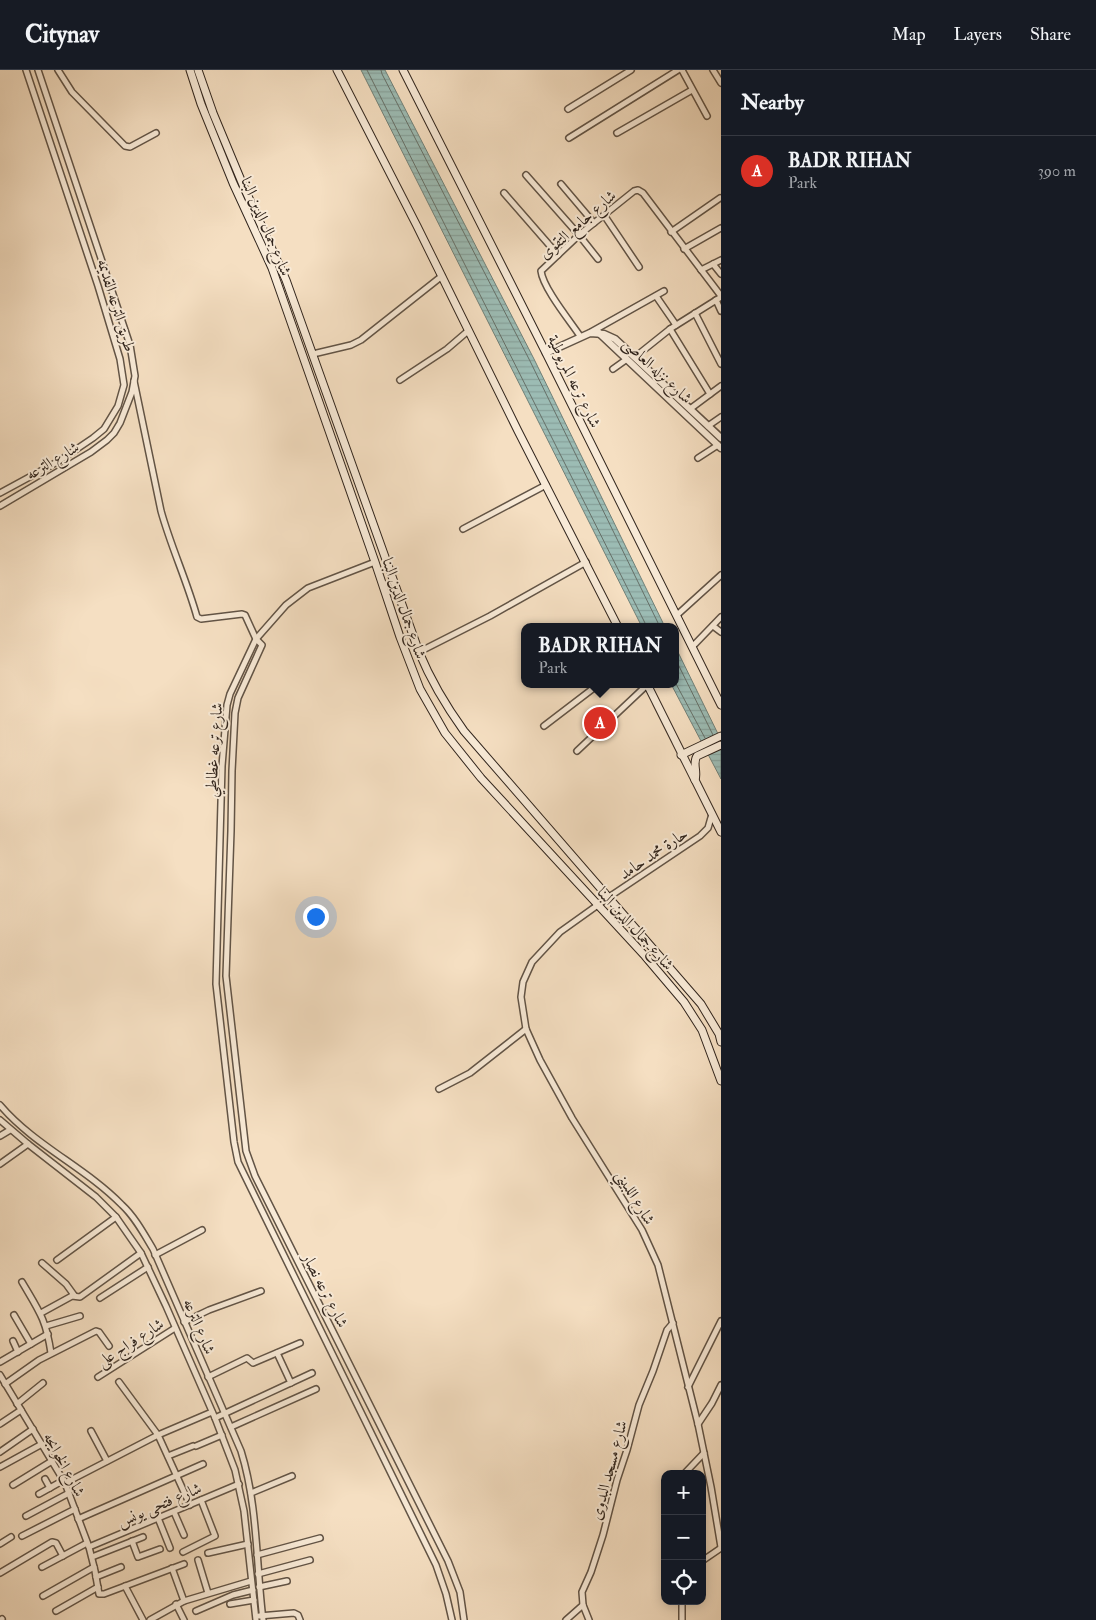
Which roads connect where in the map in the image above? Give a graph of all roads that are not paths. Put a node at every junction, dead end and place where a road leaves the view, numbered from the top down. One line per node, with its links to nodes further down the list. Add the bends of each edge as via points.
1 (26, 70): 65 (street, طريق الترعه القديمه, via 89,255 124,380 122,397 109,423)
2 (38, 70): 56 (street, طريق الترعه القديمه, via 130,345)
3 (58, 70): 16 (street, via 72,92 125,146 130,147)
4 (190, 70): 72 (main road, شارع جمال الدين البنا, via 233,183 272,268)
5 (198, 70): 49 (main road, شارع جمال الدين البنا, via 243,185 286,280)
6 (338, 70): 36 (main road)
7 (403, 70): 48 (main road, شارع ترعه المريوطية)
8 (631, 70): 14 (street)
9 (678, 70): 18 (street)
10 (682, 70): 13 (street)
11 (713, 70): 12 (street)
12 (721, 83)
13 (692, 90): 15 (street); 17 (street)
14 (568, 109)
15 (707, 116)
16 (156, 133)
17 (617, 133)
18 (569, 138)
19 (526, 175): 27 (street)
20 (561, 184): 24 (street)
21 (504, 193): 29 (street)
22 (720, 198): 26 (street)
23 (604, 215): 24 (street, شارع جامع التقوى); 26 (street, شارع جامع التقوى, via 638,190); 33 (street)
24 (594, 223): 27 (street, شارع جامع التقوى)
25 (721, 228): 28 (street)
26 (671, 232): 28 (street)
27 (579, 235): 29 (street, شارع جامع التقوى); 30 (street)
28 (684, 249): 34 (street)
29 (558, 255): 47 (street, شارع جامع التقوى, via 542,274)
30 (598, 259)
31 (721, 260): 32 (street)
32 (713, 264): 34 (street); 35 (street)
33 (639, 267)
34 (701, 270): 39 (street)
35 (721, 274)
36 (442, 276): 44 (main road); 49 (street, via 361,340)
37 (664, 291): 38 (street)
38 (656, 296): 42 (street); 46 (street)
39 (719, 298): 40 (street); 41 (street)
40 (721, 311)
41 (695, 314): 42 (street); 52 (street)
42 (676, 325): 43 (street)
43 (670, 329): 50 (street); 59 (street)
44 (468, 330): 55 (street); 68 (main road)
45 (598, 332): 46 (street); 50 (street, شارع نزله العاصى, via 616,339); 51 (street, شارع نزله العاصى)
46 (590, 333): 47 (street)
47 (580, 336): 48 (street)
48 (546, 353): 75 (main road, شارع ترعه المريوطية)
49 (313, 354): 82 (main road, شارع جمال الدين البنا)
50 (635, 357): 54 (street, شارع نزله العاصى)
51 (627, 360): 53 (street); 57 (street, شارع نزله العاصى)
52 (721, 364)
53 (613, 369)
54 (658, 378): 57 (street); 60 (street, شارع نزله العاصى)
55 (400, 380)
56 (134, 381): 63 (street, طريق الترعه القديمه, via 126,409); 80 (street, via 161,511 197,617 245,615)
57 (652, 383): 64 (street, شارع نزله العاصى)
58 (721, 386): 59 (street)
59 (710, 394): 60 (street)
60 (690, 409): 62 (street, شارع نزله العاصى)
61 (721, 418): 62 (street)
62 (708, 426): 64 (street, شارع نزله العاصى)
63 (114, 433): 67 (street, شارع الترعه)
64 (718, 442): 66 (street)
65 (67, 456): 67 (street); 69 (street, طريق الترعه القديمه)
66 (698, 458)
67 (71, 463): 70 (street, شارع الترعه)
68 (546, 486): 71 (street); 73 (main road)
69 (0, 493)
70 (0, 506)
71 (463, 529)
72 (375, 562): 80 (street, شارع ترعه غطاطي, via 304,590); 96 (main road, شارع جمال الدين البنا, via 420,689 445,733 481,778)
73 (586, 562): 77 (main road); 82 (street)
74 (721, 575): 75 (street)
75 (677, 615): 81 (main road, شارع ترعه المريوطية)
76 (721, 617): 78 (street)
77 (616, 623)
78 (713, 626): 79 (street); 81 (street)
79 (721, 632)
80 (256, 639): 97 (street, شارع ترعه غطاطي, via 230,694 225,717); 98 (street, شارع ترعه غطاطي, via 262,646 242,686 235,713)
81 (693, 646): 86 (main road, شارع ترعه المريوطية)
82 (419, 652): 95 (main road, شارع جمال الدين البنا, via 444,704 464,731)
83 (594, 688): 87 (street)
84 (644, 688): 90 (street)
85 (648, 688): 91 (main road)
86 (721, 705)
87 (544, 726)
88 (721, 736): 91 (main road)
89 (721, 745): 92 (main road, via 695,759)
90 (577, 751)
91 (681, 754): 92 (main road)
92 (694, 780): 93 (main road)
93 (712, 814): 94 (main road); 95 (street, حارة محمد حامد, via 708,828 700,836)
94 (721, 832)
95 (609, 897): 96 (street, حارة محمد حامد); 102 (main road, شارع جمال الدين البنا, via 701,1004)
96 (598, 906): 99 (street, شارع اللبيني, via 560,932 532,962 523,982 521,997); 103 (main road, شارع جمال الدين البنا, via 645,956 692,1014 705,1036)
97 (217, 953): 101 (street, شارع ترعه نصار, via 216,991)
98 (227, 953): 100 (street, شارع ترعه نصار)
99 (526, 1029): 104 (street, via 462,1078); 127 (street, شارع اللبيني, via 572,1118 647,1241 658,1265)
100 (232, 1037): 101 (street); 238 (street, شارع ترعه نصار, via 243,1133 251,1168 448,1561 460,1592)
101 (221, 1038): 237 (street, شارع ترعه نصار, via 238,1162 436,1565)
102 (721, 1042)
103 (721, 1081)
104 (439, 1089)
105 (0, 1105): 114 (street, شارع الترعه, via 34,1138 83,1171 124,1206)
106 (0, 1120): 107 (street, شارع الترعه)
107 (10, 1130): 108 (street); 109 (street, شارع الترعه)
108 (0, 1136)
109 (28, 1144): 110 (street); 111 (street, شارع الترعه, via 96,1197)
110 (0, 1164)
111 (116, 1217): 113 (street, شارع الترعه); 115 (street)
112 (202, 1230): 114 (street)
113 (141, 1253): 117 (street, شارع الترعه); 120 (street, via 80,1298)
114 (155, 1255): 126 (street, شارع الترعه)
115 (57, 1260)
116 (42, 1263): 120 (street)
117 (148, 1267): 121 (street); 129 (street, شارع الترعه)
118 (22, 1282): 122 (street)
119 (262, 1291): 126 (street)
120 (74, 1295): 122 (street)
121 (100, 1298)
122 (41, 1313): 128 (street)
123 (14, 1315): 133 (street)
124 (80, 1316): 128 (street)
125 (721, 1321): 148 (street)
126 (184, 1322): 141 (street, شارع الترعه)
127 (673, 1323): 148 (street, شارع اللبيني); 228 (street, شارع مسجد البدوى, via 667,1330 639,1405 603,1535 582,1592)
128 (46, 1326): 130 (street)
129 (175, 1328): 142 (street, شارع فراج على); 153 (street, شارع الترعه)
130 (48, 1334): 133 (street); 136 (street)
131 (13, 1341): 135 (street)
132 (300, 1342): 137 (street)
133 (31, 1344): 135 (street)
134 (109, 1346): 136 (street, via 98,1330)
135 (18, 1352): 138 (street)
136 (51, 1353): 146 (street)
137 (277, 1353): 141 (street, via 252,1363 247,1358); 145 (street)
138 (0, 1362)
139 (312, 1372): 145 (street)
140 (0, 1375): 146 (street, شارع الخوايجه)
141 (208, 1377): 152 (street, شارع الترعه)
142 (98, 1378)
143 (119, 1382): 159 (street)
144 (43, 1383): 150 (street)
145 (290, 1383): 152 (street)
146 (5, 1384): 150 (street, شارع الخوايجه)
147 (721, 1385): 155 (street)
148 (688, 1388): 155 (street, شارع اللبيني)
149 (316, 1389): 156 (street)
150 (17, 1404): 151 (street, شارع الخوايجه)
151 (21, 1410): 154 (street); 157 (street, شارع الخوايجه)
152 (225, 1413): 153 (street); 156 (street, شارع الترعه)
153 (213, 1415): 159 (street); 160 (street, شارع الترعه)
154 (0, 1424)
155 (698, 1424): 163 (street, شارع اللبيني)
156 (231, 1427): 178 (street, شارع الترعه, via 242,1451)
157 (33, 1429): 161 (street, شارع الخوايجه); 162 (street)
158 (91, 1431): 166 (street)
159 (158, 1435): 164 (street); 166 (street)
160 (222, 1435): 164 (street); 174 (street, شارع الترعه)
161 (42, 1444): 165 (street, شارع الخوايجه); 168 (street)
162 (0, 1452)
163 (704, 1453): 169 (street); 197 (street, شارع اللبيني)
164 (168, 1456): 170 (street)
165 (52, 1461): 173 (street, شارع الخوايجه); 175 (street)
166 (107, 1461): 173 (street)
167 (203, 1464): 170 (street)
168 (0, 1467)
169 (688, 1470)
170 (177, 1476): 181 (street); 186 (street)
171 (292, 1476): 178 (street)
172 (45, 1479): 176 (street)
173 (64, 1481): 176 (street); 177 (street, شارع الخوايجه)
174 (239, 1484): 180 (street, شارع فتحى يونس); 194 (street, شارع الترعه)
175 (13, 1485)
176 (50, 1488): 179 (street)
177 (69, 1493): 182 (street, شارع الخوايجه); 184 (street)
178 (251, 1493): 201 (street, شارع الترعه)
179 (38, 1494)
180 (201, 1500): 181 (street, شارع فتحى يونس); 199 (street, via 215,1536)
181 (190, 1505): 183 (street, شارع فتحى يونس)
182 (75, 1509): 186 (street, شارع الخوايجه); 188 (street)
183 (174, 1512): 185 (street, شارع فتحى يونس); 187 (street)
184 (26, 1516)
185 (158, 1518): 195 (street, شارع فتحى يونس); 196 (street)
186 (78, 1519): 195 (street, شارع الخوايجه)
187 (184, 1535)
188 (22, 1536)
189 (11, 1537): 193 (street)
190 (143, 1537): 192 (street)
191 (320, 1538): 201 (street)
192 (132, 1541): 198 (street, via 138,1557); 203 (street)
193 (0, 1544)
194 (248, 1544): 200 (street); 216 (street, شارع الترعه)
195 (88, 1545): 202 (street, شارع فتحى يونس); 203 (street, شارع الخوايجه)
196 (170, 1548)
197 (721, 1548): 206 (street)
198 (160, 1549)
199 (183, 1552)
200 (208, 1553)
201 (257, 1555): 213 (street, شارع الترعه)
202 (63, 1556): 208 (street, شارع فتحى يونس); 212 (street, via 56,1543 52,1542)
203 (92, 1557): 209 (street, شارع الخوايجه)
204 (198, 1560): 221 (street)
205 (310, 1560): 213 (street)
206 (703, 1560)
207 (184, 1564): 211 (street)
208 (42, 1567)
209 (94, 1567): 214 (street, شارع الخوايجه); 222 (street)
210 (122, 1567): 214 (street)
211 (172, 1568): 217 (street); 224 (street)
212 (0, 1573)
213 (258, 1574): 219 (street, شارع الترعه)
214 (96, 1577): 218 (street, شارع الخوايجه)
215 (287, 1580): 219 (street)
216 (252, 1581): 220 (street, شارع الترعه); 221 (street)
217 (125, 1586): 218 (street, شارع الخوايجه, via 104,1594 99,1594); 233 (street)
218 (98, 1587): 229 (street)
219 (259, 1587): 231 (street, شارع الترعه)
220 (252, 1590): 223 (street, شارع الترعه); 230 (street)
221 (208, 1593): 224 (street)
222 (43, 1596)
223 (254, 1600): 226 (street); 232 (street, شارع الترعه)
224 (184, 1601): 225 (street)
225 (176, 1604): 234 (street); 235 (street)
226 (230, 1604)
227 (682, 1605): 241 (street)
228 (583, 1606): 239 (street); 240 (street)
229 (56, 1611)
230 (196, 1611)
231 (263, 1618): 232 (street); 236 (street, via 294,1613)
232 (256, 1619)
233 (144, 1620)
234 (150, 1620)
235 (184, 1620)
236 (300, 1620)
237 (452, 1620)
238 (464, 1620)
239 (566, 1620)
240 (589, 1620)
241 (682, 1620)

